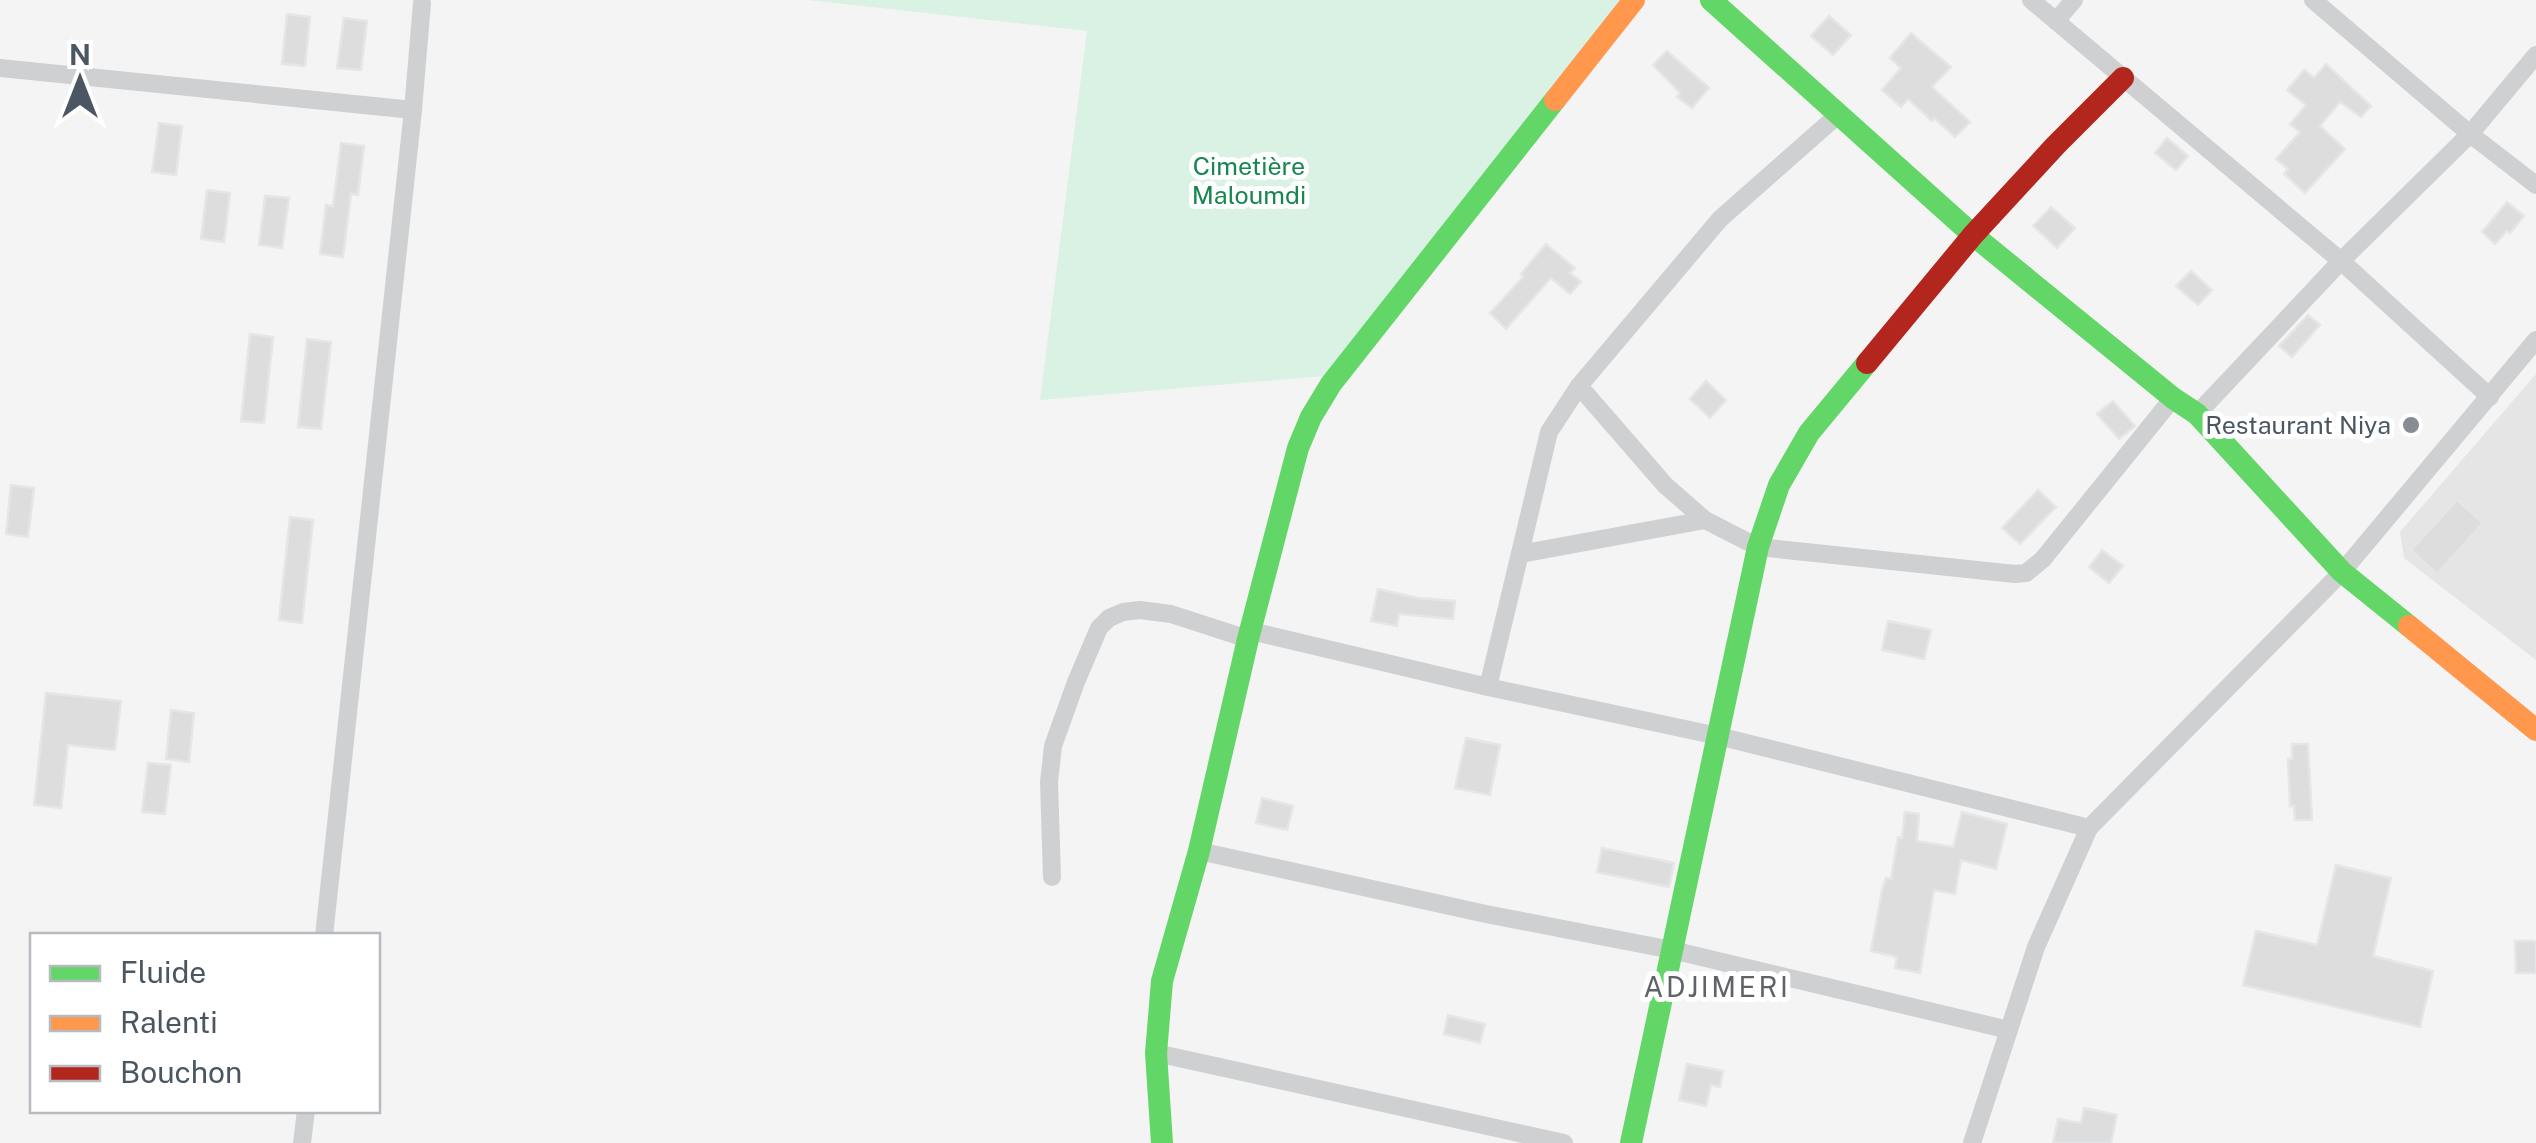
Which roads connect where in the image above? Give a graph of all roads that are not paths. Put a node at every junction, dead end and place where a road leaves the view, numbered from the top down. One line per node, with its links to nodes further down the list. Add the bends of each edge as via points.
1 (1634, 0): 26 (street, via 1330,384 1298,448)
2 (1711, 0): 12 (street)
3 (2030, 0): 7 (street)
4 (2074, 0): 7 (street)
5 (2313, 0): 13 (street)
6 (422, 3): 11 (street)
7 (2056, 21): 10 (street)
8 (2536, 55): 13 (street)
9 (0, 68): 11 (street)
10 (2123, 78): 15 (street); 16 (street)
11 (413, 110): 33 (street)
12 (1839, 114): 15 (street); 18 (street, via 1720,219)
13 (2470, 134): 14 (street); 16 (street)
14 (2536, 185)
15 (1973, 235): 20 (street); 23 (street, via 1809,433 1779,485)
16 (2342, 261): 19 (street); 21 (street)
17 (2536, 340): 19 (street)
18 (1579, 386): 22 (street, via 1664,485); 24 (street, via 1549,432)
19 (2490, 397): 25 (street)
20 (2173, 398): 21 (street); 23 (street, via 2043,560 2026,572)
21 (2197, 414): 25 (street)
22 (1705, 520): 23 (street); 24 (street)
23 (1758, 547): 29 (street)
24 (1520, 554): 27 (street)
25 (2342, 572): 28 (street); 30 (street)
26 (1249, 635): 27 (street); 31 (street); 32 (street, via 1140,610 1109,618 1099,628 1053,746)
27 (1488, 687): 29 (street)
28 (2536, 730)
29 (1718, 736): 30 (street); 34 (street)
30 (2089, 828): 35 (street, via 2036,947)
31 (1200, 851): 34 (street); 36 (street, via 1162,981)
32 (1052, 877)
33 (324, 933)
34 (1672, 950): 35 (street); 41 (street)
35 (2009, 1030): 42 (street)
36 (1156, 1053): 39 (street); 40 (street)
37 (306, 1113): 38 (street)
38 (302, 1143)
39 (1162, 1143)
40 (1564, 1143)
41 (1630, 1143)
42 (1972, 1143)

